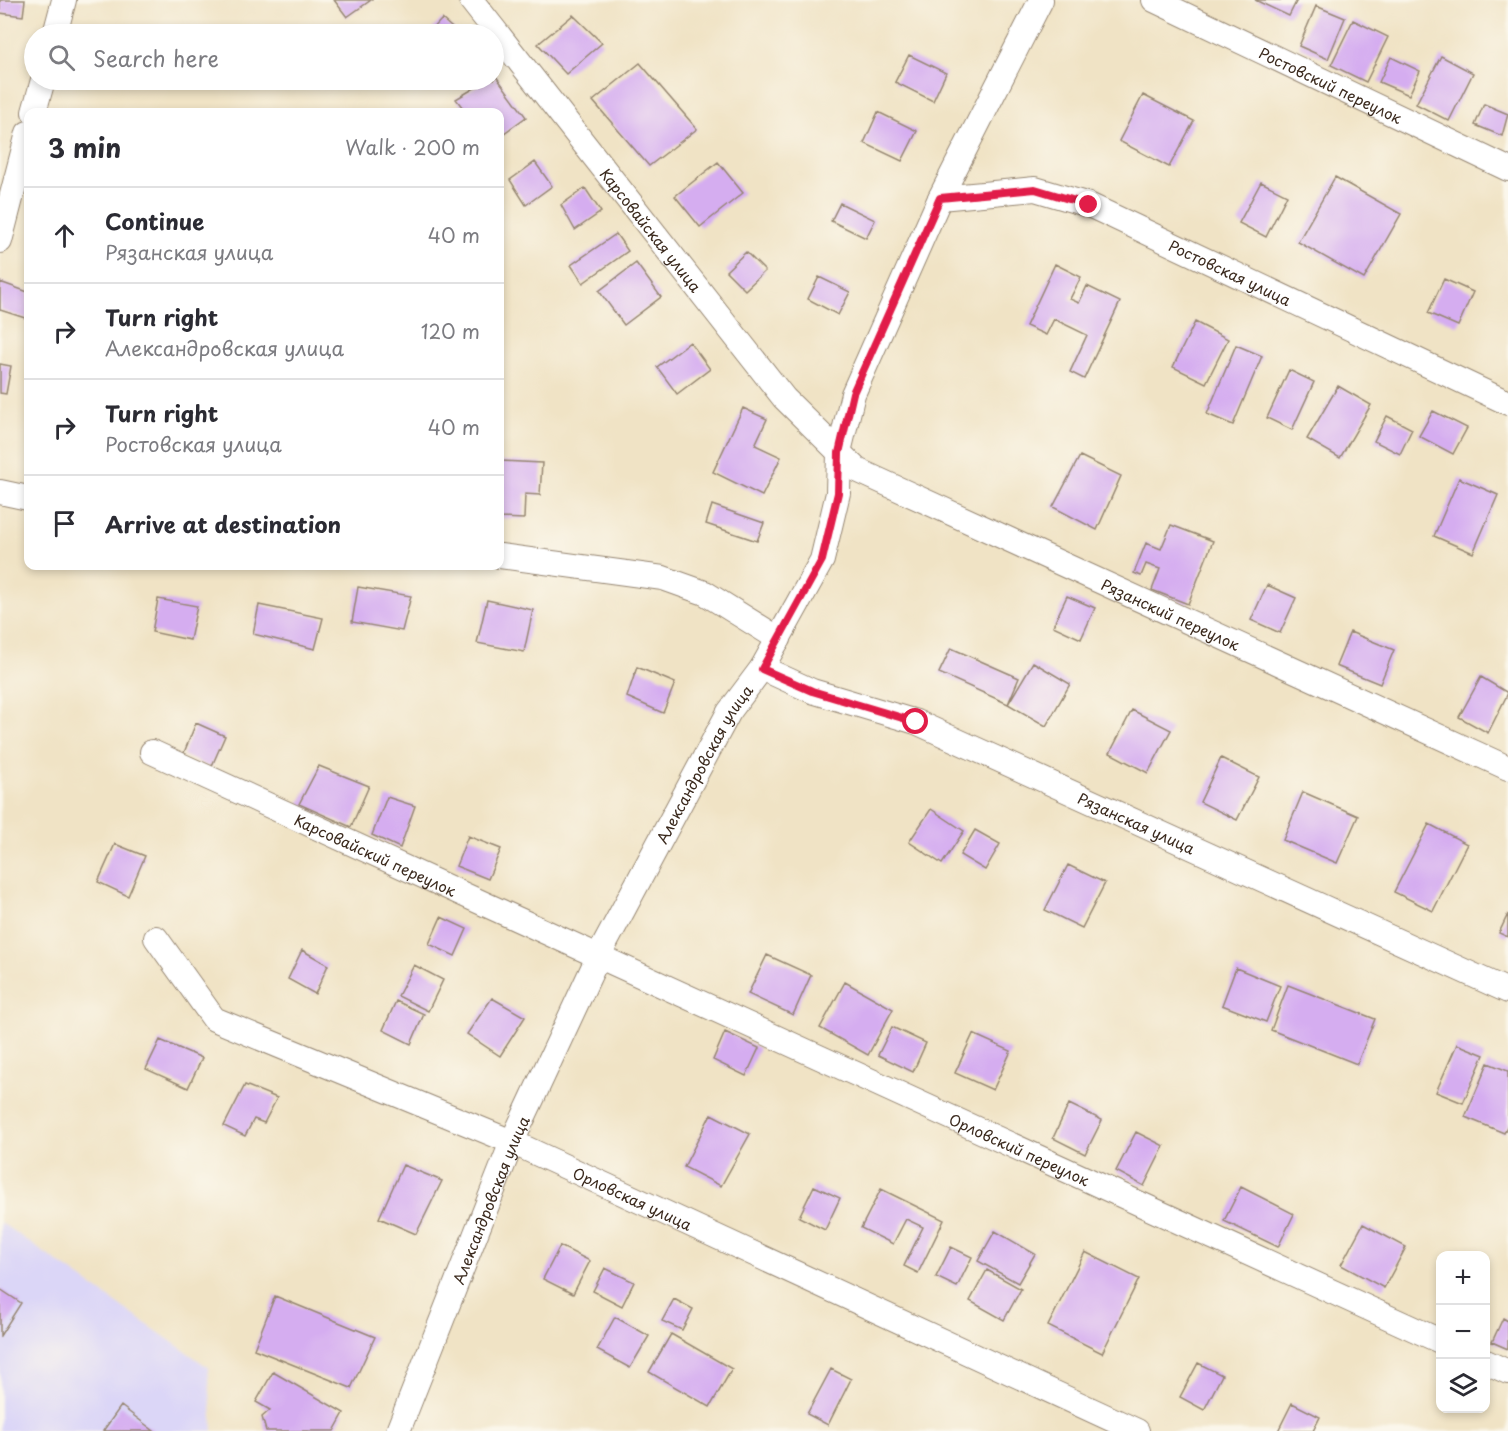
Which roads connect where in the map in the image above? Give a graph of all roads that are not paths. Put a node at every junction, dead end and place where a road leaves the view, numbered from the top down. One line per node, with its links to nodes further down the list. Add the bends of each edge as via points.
1 (64, 0): 5 (street)
2 (471, 0): 6 (street, Карсовайская улица)
3 (1041, 0): 12 (street, Александровская улица)
4 (1155, 0): 11 (street, Ростовский переулок)
5 (58, 24)
6 (490, 24)
7 (504, 42): 15 (street, Карсовайская улица, via 784,398)
8 (40, 90): 9 (street)
9 (35, 108)
10 (24, 148): 13 (street)
11 (1508, 169)
12 (940, 198): 14 (street, Ростовская улица, via 1035,189 1089,205); 15 (street, Александровская улица, via 853,393)
13 (0, 241)
14 (1508, 403)
15 (839, 453): 19 (street, Александровская улица, via 838,493 822,560); 22 (street, Рязанский переулок, via 857,470)
16 (0, 492): 17 (street)
17 (24, 497)
18 (504, 557): 19 (street, via 663,578 705,593)
19 (779, 639): 20 (street, Александровская улица)
20 (762, 669): 24 (street, Александровская улица, via 729,712); 25 (street, Рязанская улица, via 812,691 916,722)
21 (152, 752): 24 (street, Карсовайский переулок)
22 (1508, 768)
23 (156, 938): 26 (street, Орловская улица, via 214,1019)
24 (599, 955): 26 (street, Александровская улица); 27 (street, Орловский переулок)
25 (1508, 991)
26 (512, 1142): 30 (street, Александровская улица); 31 (street, Орловская улица)
27 (1436, 1339)
28 (1490, 1364): 29 (street)
29 (1508, 1372)
30 (398, 1431)
31 (1137, 1431)

